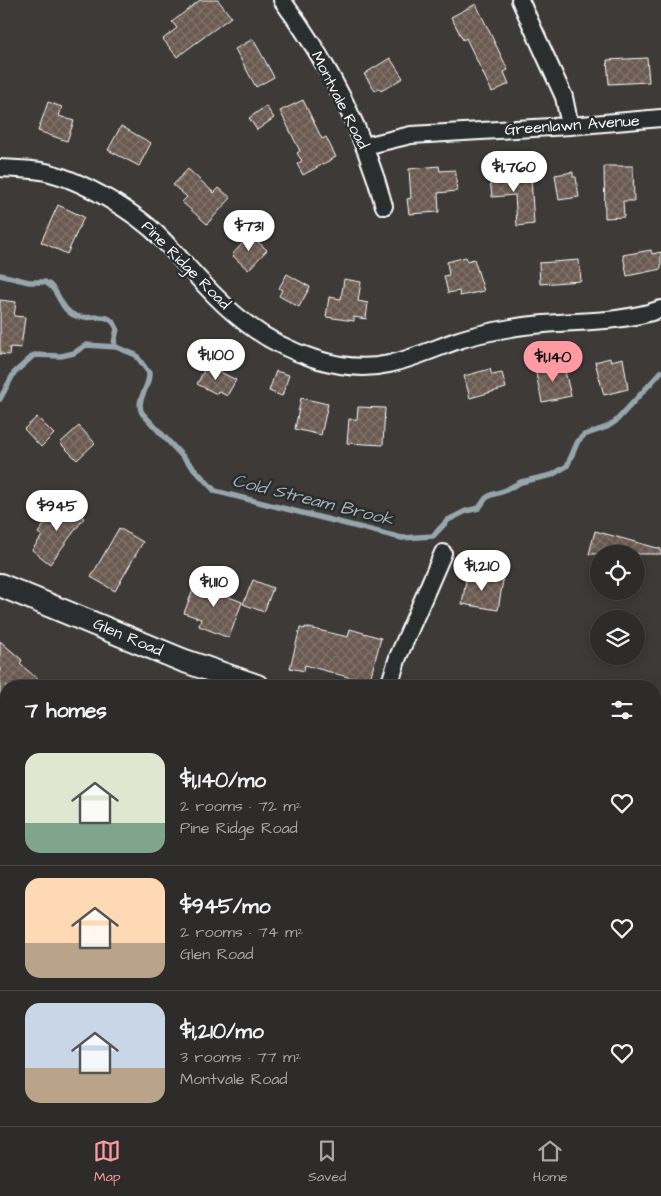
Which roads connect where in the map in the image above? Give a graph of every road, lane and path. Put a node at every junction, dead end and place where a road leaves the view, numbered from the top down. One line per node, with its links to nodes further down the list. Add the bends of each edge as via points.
1 (282, 0): 5 (street, Montvale Road, via 327,69)
2 (520, 0): 4 (street, via 564,97)
3 (661, 118): 4 (street, Greenlawn Avenue)
4 (570, 126): 5 (street, Greenlawn Avenue, via 411,136)
5 (365, 146): 7 (street, Montvale Road)
6 (0, 168): 8 (street, Pine Ridge Road, via 42,171 72,181 134,214 247,324 278,344 337,364 363,368 387,365 459,340 513,328 621,318)
7 (384, 206)
8 (661, 309)
9 (443, 554): 12 (street)
10 (0, 585): 11 (street, Glen Road)
11 (220, 680)
12 (391, 680)

